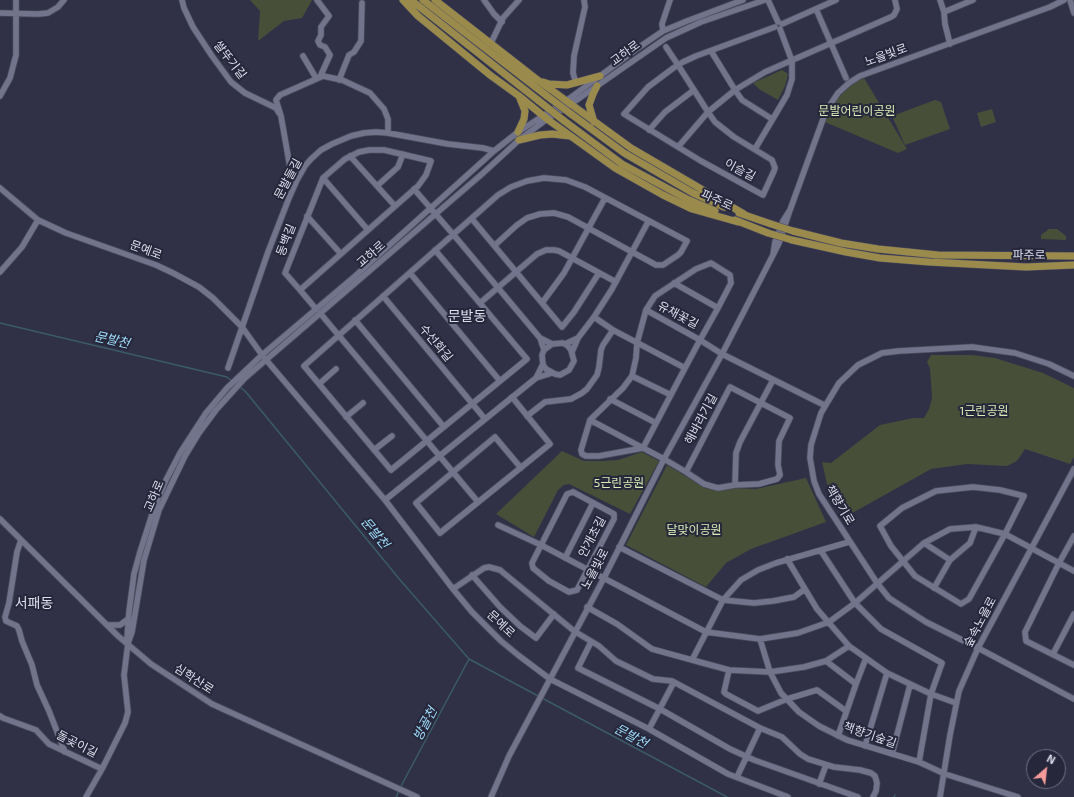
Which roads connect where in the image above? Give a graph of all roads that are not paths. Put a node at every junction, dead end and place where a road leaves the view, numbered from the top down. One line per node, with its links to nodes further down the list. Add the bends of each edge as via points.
1 (16, 0): 27 (street)
2 (64, 0): 27 (street, via 48,13)
3 (182, 0): 53 (street, 쌀뚜기길, via 193,27 231,82 244,93 276,108)
4 (316, 0): 41 (street, via 329,16 321,27 318,40 330,55)
5 (403, 0): 50 (main road, via 418,16)
6 (411, 0): 81 (main road, 파주로, bridge, via 622,164 689,200)
7 (422, 0): 76 (main road, 파주로, bridge, via 624,153 693,193)
8 (435, 0): 32 (main road)
9 (484, 0): 29 (street)
10 (519, 0): 29 (street)
11 (584, 0): 45 (street, via 585,7 574,56 573,73)
12 (670, 0): 31 (street, via 662,24)
13 (743, 0): 31 (street, 교하로)
14 (766, 0): 30 (street); 46 (street, 교하로, via 701,22 666,38)
15 (836, 0): 24 (street, 이슬길)
16 (895, 0): 33 (street, via 897,8 892,17)
17 (940, 0): 25 (street)
18 (974, 0): 25 (street)
19 (1048, 0): 23 (street)
20 (1064, 0): 23 (street, 노을빛로)
21 (1070, 0): 28 (street)
22 (362, 3): 44 (street, via 361,41 349,55)
23 (1050, 7): 34 (street, 노을빛로)
24 (816, 9): 30 (street, 이슬길); 33 (street)
25 (944, 12): 34 (street)
26 (0, 13): 27 (street)
27 (16, 13): 49 (street, via 16,56 10,78)
28 (1074, 13)
29 (502, 22): 32 (street)
30 (779, 25): 36 (street, 이슬길); 38 (street)
31 (664, 31): 40 (street, 교하로)
32 (490, 43): 42 (main road)
33 (831, 43): 38 (street); 43 (street)
34 (950, 44): 119 (street, 노을빛로, via 860,76 842,89 830,104 790,210 783,221 773,255)
35 (666, 47): 39 (street, 이슬길)
36 (711, 51): 39 (street, 이슬길); 48 (street)
37 (303, 56): 41 (street)
38 (792, 61): 48 (street); 55 (street, via 790,87)
39 (678, 65): 47 (street, 이슬길); 57 (street, 이슬길, via 648,87 624,114)
40 (600, 76): 45 (main road); 51 (street, 교하로)
41 (318, 78): 44 (street, via 323,76); 53 (street, via 280,94 276,100)
42 (535, 78): 45 (main road, via 548,84); 51 (main road)
43 (846, 78)
44 (339, 80): 59 (street, via 370,94 384,109 388,118)
45 (576, 83)
46 (597, 86): 51 (street, 교하로); 56 (main road, via 589,105)
47 (694, 90): 52 (street, 이슬길); 57 (street, via 666,112)
48 (734, 90): 52 (street); 55 (street, via 747,103)
49 (0, 96)
50 (519, 96): 54 (main road); 58 (main road, via 525,111)
51 (568, 102): 54 (street, 교하로); 56 (main road)
52 (708, 112): 62 (street); 63 (street, 이슬길, via 727,132)
53 (281, 116): 68 (street, via 291,173)
54 (544, 117): 58 (street, 교하로); 60 (main road); 61 (street, 교하로)
55 (772, 119): 63 (street)
56 (594, 122): 76 (main road, via 637,151)
57 (649, 130): 62 (street, 이슬길)
58 (518, 132): 64 (street, 교하로)
59 (388, 133): 64 (street, 문발들길); 68 (street, 문발들길, via 364,133 332,144 311,158)
60 (571, 136): 61 (main road, via 552,134); 81 (main road, via 615,168 663,195 692,209)
61 (519, 140): 75 (street, 교하로)
62 (678, 148): 63 (street, 이슬길, via 763,195 775,168 772,160)
63 (755, 149)
64 (494, 151): 74 (street, 교하로)
65 (403, 154): 66 (street, 동백길, via 376,149); 69 (street, via 398,166); 71 (street, 동백길, via 431,160 426,175)
66 (350, 156): 67 (street, 동백길); 69 (street)
67 (323, 178): 77 (street, 동백길); 83 (street)
68 (297, 180): 108 (street, 문발들길)
69 (377, 186): 73 (street)
70 (0, 188): 79 (street, 문예로)
71 (414, 189): 73 (street, 동백길); 74 (street)
72 (605, 198): 78 (street, via 566,180 539,179 518,184 504,191); 80 (street); 82 (street)
73 (394, 206): 83 (street, 동백길)
74 (430, 209): 75 (street); 105 (street, 교하로)
75 (435, 214): 84 (street); 105 (street, 교하로)
76 (744, 214): 89 (main road, 파주로, bridge, via 793,231 878,249 938,255)
77 (307, 216): 88 (street, 동백길); 99 (street, 동백길, via 285,273)
78 (472, 218): 84 (street); 85 (street)
79 (38, 220): 92 (street, via 22,247); 108 (street, 문예로, via 186,280 213,298)
80 (648, 222): 87 (street); 87 (street, via 687,241 682,252 660,265)
81 (738, 222): 91 (main road, 파주로, bridge, via 792,240 880,258 922,262)
82 (589, 228): 85 (street, via 561,215 540,214 522,222); 87 (street); 90 (street)
83 (368, 230): 88 (street, 동백길)
84 (453, 234): 86 (street); 98 (street)
85 (495, 245): 94 (street)
86 (435, 250): 93 (street); 101 (street)
87 (633, 252): 96 (street)
88 (341, 254): 99 (street, 동백길)
89 (1074, 256)
90 (572, 259): 94 (street, via 554,250 546,250 537,254); 95 (street); 102 (street, via 559,282)
91 (1074, 266)
92 (0, 272)
93 (410, 272): 100 (street); 131 (street, 수선화길)
94 (517, 272): 98 (street); 102 (street)
95 (599, 274): 96 (street); 102 (street, via 562,326)
96 (616, 282): 106 (street)
97 (674, 283): 103 (street); 103 (street, 유채꽃길, via 696,269 710,264 730,274 731,282); 104 (street, 유채꽃길, via 655,296)
98 (498, 288): 101 (street); 111 (street)
99 (300, 290): 105 (street, 동백길)
100 (383, 296): 107 (street); 138 (street, 수선화길)
101 (480, 303): 131 (street, via 527,360)
102 (542, 303)
103 (718, 308): 113 (street, 유채꽃길)
104 (646, 310): 113 (street, 유채꽃길); 114 (street, 유채꽃길)
105 (318, 311): 110 (street); 120 (street, 교하로)
106 (594, 317): 109 (street); 112 (street)
107 (355, 320): 110 (street); 145 (street)
108 (242, 327): 120 (street, 문예로); 122 (street, 문발들길)
109 (613, 330): 114 (street); 140 (street, via 603,344 597,375 587,389 571,399 545,402)
110 (338, 335): 132 (street, via 304,366); 147 (street)
111 (540, 338): 115 (street); 117 (street)
112 (578, 338): 116 (street); 118 (street)
113 (700, 340): 119 (street, 유채꽃길); 123 (street, 유채꽃길)
114 (637, 343): 123 (street); 127 (street, 유채꽃길)
115 (552, 344): 116 (street); 117 (street)
116 (565, 344): 118 (street)
117 (544, 350): 121 (street)
118 (572, 352): 125 (street, via 574,360 569,370 560,374)
119 (722, 354): 130 (street); 151 (street, 노을빛로)
120 (264, 357): 126 (street, 교하로); 157 (street, 문예로)
121 (543, 364): 125 (street); 129 (street)
122 (228, 368)
123 (685, 368): 133 (street, 유채꽃길)
124 (336, 369): 132 (street)
125 (552, 373): 129 (street)
126 (243, 376): 190 (street, 교하로, via 227,388 206,413 180,453 154,508 140,552 134,574); 197 (street, 교하로, via 199,433 159,510 144,560)
127 (632, 376): 133 (street); 135 (street, 유채꽃길)
128 (1074, 376): 139 (street, 책향기로, via 1049,364 1015,353 972,347 899,351 882,353 858,365 839,383)
129 (536, 378): 134 (street)
130 (773, 380): 137 (street); 139 (street)
131 (500, 381): 138 (street)
132 (319, 384): 141 (street)
133 (671, 395): 144 (street, 유채꽃길)
134 (512, 397): 140 (street); 142 (street)
135 (610, 399): 143 (street, 유채꽃길); 144 (street)
136 (363, 403): 141 (street)
137 (761, 403): 155 (street, 해바라기길, via 730,387); 156 (street, via 736,453); 156 (street, 해바라기길, via 790,418 779,441 779,477 759,484)
138 (472, 404): 142 (street, 수선화길); 145 (street)
139 (824, 405): 166 (street, 책향기로, via 811,445 810,458 814,481 819,494)
140 (527, 416): 152 (street, via 550,444)
141 (346, 417): 149 (street)
142 (484, 419): 150 (street)
143 (590, 420): 148 (street); 148 (street, 유채꽃길, via 582,454 600,456)
144 (656, 424): 148 (street, 유채꽃길)
145 (444, 427): 147 (street)
146 (392, 436): 149 (street)
147 (426, 441): 149 (street, via 391,470); 150 (street)
148 (643, 448): 151 (street)
149 (374, 450)
150 (439, 456): 154 (street); 157 (street)
151 (664, 459): 155 (street, 해바라기길); 169 (street, 노을빛로)
152 (521, 468): 154 (street, via 496,437); 158 (street)
153 (1074, 469): 170 (street, 숲속노을로)
154 (452, 472): 158 (street); 158 (street, via 416,503 440,533)
155 (686, 472): 156 (street, 해바라기길, via 704,484 718,488)
156 (735, 485)
157 (385, 500): 183 (street, 문예로)
158 (478, 502)
159 (593, 503): 168 (street, 안개초길, via 573,492 568,494); 172 (street, 안개초길); 177 (street, 안개초길, via 614,514 614,519)
160 (0, 519): 165 (street, 심학산로)
161 (498, 524): 168 (street)
162 (976, 527): 163 (street); 167 (street, via 950,529); 174 (street, via 970,543)
163 (1005, 534): 170 (street); 175 (street, via 1024,496 973,487 936,491 902,508 880,526); 182 (street, via 969,599 961,604)
164 (1074, 536): 176 (street)
165 (21, 540): 192 (street, 심학산로); 223 (street, via 5,618 19,630 37,685)
166 (849, 542): 171 (street); 181 (street, 책향기로)
167 (924, 543): 174 (street); 175 (street)
168 (541, 545): 172 (street, 안개초길); 177 (street, 안개초길, via 532,563 533,568 569,592 577,590)
169 (619, 547): 180 (street, 노을빛로); 185 (street)
170 (1031, 549): 176 (street); 199 (street, 숲속노을로)
171 (821, 551): 173 (street); 186 (street)
172 (565, 558): 177 (street, 안개초길)
173 (787, 559): 184 (street); 185 (street, via 758,570 741,580)
174 (950, 560): 182 (street)
175 (902, 561): 181 (street); 182 (street, via 915,576)
176 (1059, 564): 178 (street); 200 (street, via 1025,632 1026,641)
177 (587, 569): 180 (street)
178 (1074, 572)
179 (472, 575): 183 (street); 188 (street, via 489,567 500,570); 188 (street, via 500,607 536,638)
180 (604, 578): 187 (street, 노을빛로); 194 (street)
181 (877, 583): 186 (street); 199 (street, 책향기로, via 898,605)
182 (934, 588)
183 (452, 589): 208 (street, 문예로, via 501,641)
184 (805, 590): 185 (street, via 794,597 766,602); 191 (street)
185 (723, 600): 194 (street)
186 (855, 603): 191 (street); 212 (street, via 881,629 942,663)
187 (587, 607): 193 (street, 노을빛로); 202 (street, via 617,624 652,649)
188 (554, 614): 193 (street)
189 (1074, 614): 200 (street)
190 (128, 619): 192 (street, via 120,625); 197 (street, 교하로)
191 (829, 622): 195 (street, via 798,634); 198 (street)
192 (107, 625): 197 (street, 심학산로)
193 (574, 631): 196 (street); 208 (street, 노을빛로)
194 (706, 632): 195 (street); 202 (street)
195 (760, 639): 206 (street, 책향기숲길)
196 (591, 642): 209 (street, via 616,661 649,677); 216 (street, via 578,668)
197 (128, 643): 228 (street, 교하로, via 124,675 128,712 121,733); 232 (street, 심학산로, via 151,664 212,704)
198 (850, 646): 201 (street); 203 (street)
199 (978, 648): 213 (street, 책향기로); 215 (street, 숲속노을로)
200 (1053, 654): 204 (street)
201 (866, 658): 207 (street); 210 (street)
202 (692, 660): 205 (street)
203 (826, 661): 206 (street); 210 (street)
204 (1074, 665)
205 (729, 670): 206 (street); 214 (street, via 724,692 758,711)
206 (770, 672): 214 (street, 책향기숲길)
207 (887, 673): 211 (street); 222 (street)
208 (550, 679): 220 (street, 문예로); 234 (street, 노을빛로, via 509,756)
209 (674, 682): 216 (street); 219 (street)
210 (856, 684): 217 (street)
211 (910, 685): 212 (street); 224 (street)
212 (931, 694): 215 (street); 226 (street)
213 (1074, 699)
214 (787, 700): 217 (street, via 817,690); 221 (street, 책향기숲길, via 799,712)
215 (956, 703): 229 (street, 숲속노을로)
216 (660, 709): 220 (street); 225 (street)
217 (846, 711): 221 (street)
218 (0, 716): 223 (street, 돌곶이길, via 36,730 50,744)
219 (760, 728): 225 (street); 227 (street, via 786,740 804,756)
220 (649, 729): 230 (street, 문예로)
221 (838, 736): 222 (street, 책향기숲길)
222 (865, 746): 224 (street, 책향기숲길)
223 (65, 752): 228 (street, 돌곶이길)
224 (892, 754): 226 (street, 책향기숲길)
225 (747, 757): 230 (street); 231 (street)
226 (919, 762): 229 (street, 책향기숲길)
227 (826, 765): 231 (street); 237 (street, via 871,773 877,783)
228 (102, 769): 233 (street, 교하로)
229 (945, 774): 238 (street, 숲속노을로); 239 (street, 책향기숲길)
230 (737, 778): 235 (street, 문예로)
231 (819, 784): 236 (street)
232 (415, 796)
233 (86, 797)
234 (492, 797)
235 (788, 797)
236 (858, 797)
237 (873, 797)
238 (940, 797)
239 (1018, 797)

